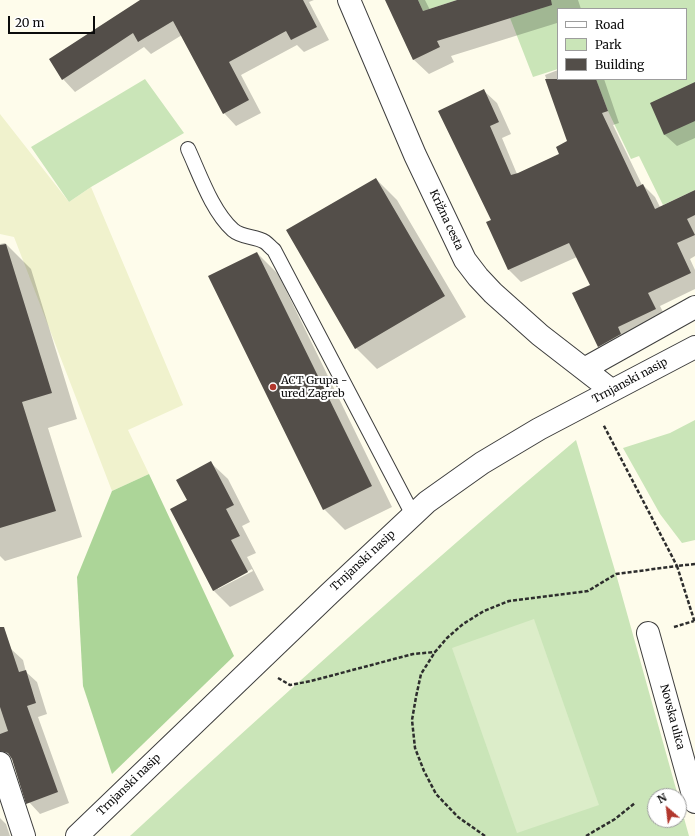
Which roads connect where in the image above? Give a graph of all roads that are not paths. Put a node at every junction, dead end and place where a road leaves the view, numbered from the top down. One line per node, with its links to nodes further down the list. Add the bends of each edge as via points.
1 (349, 0): 5 (street, Križna cesta, via 415,155 465,260 493,293 540,336)
2 (188, 149): 7 (lane, via 211,200 224,220 234,231 265,242 274,250)
3 (695, 307): 5 (street)
4 (695, 348): 6 (street, Trnjanski nasip)
5 (584, 369): 6 (street, Križna cesta)
6 (611, 390): 7 (street, Trnjanski nasip, via 482,464 427,502)
7 (413, 515): 12 (street, Trnjanski nasip)
8 (648, 633): 10 (street, Novska ulica)
9 (0, 763): 11 (street)
10 (695, 801)
11 (24, 836)
12 (76, 836)

